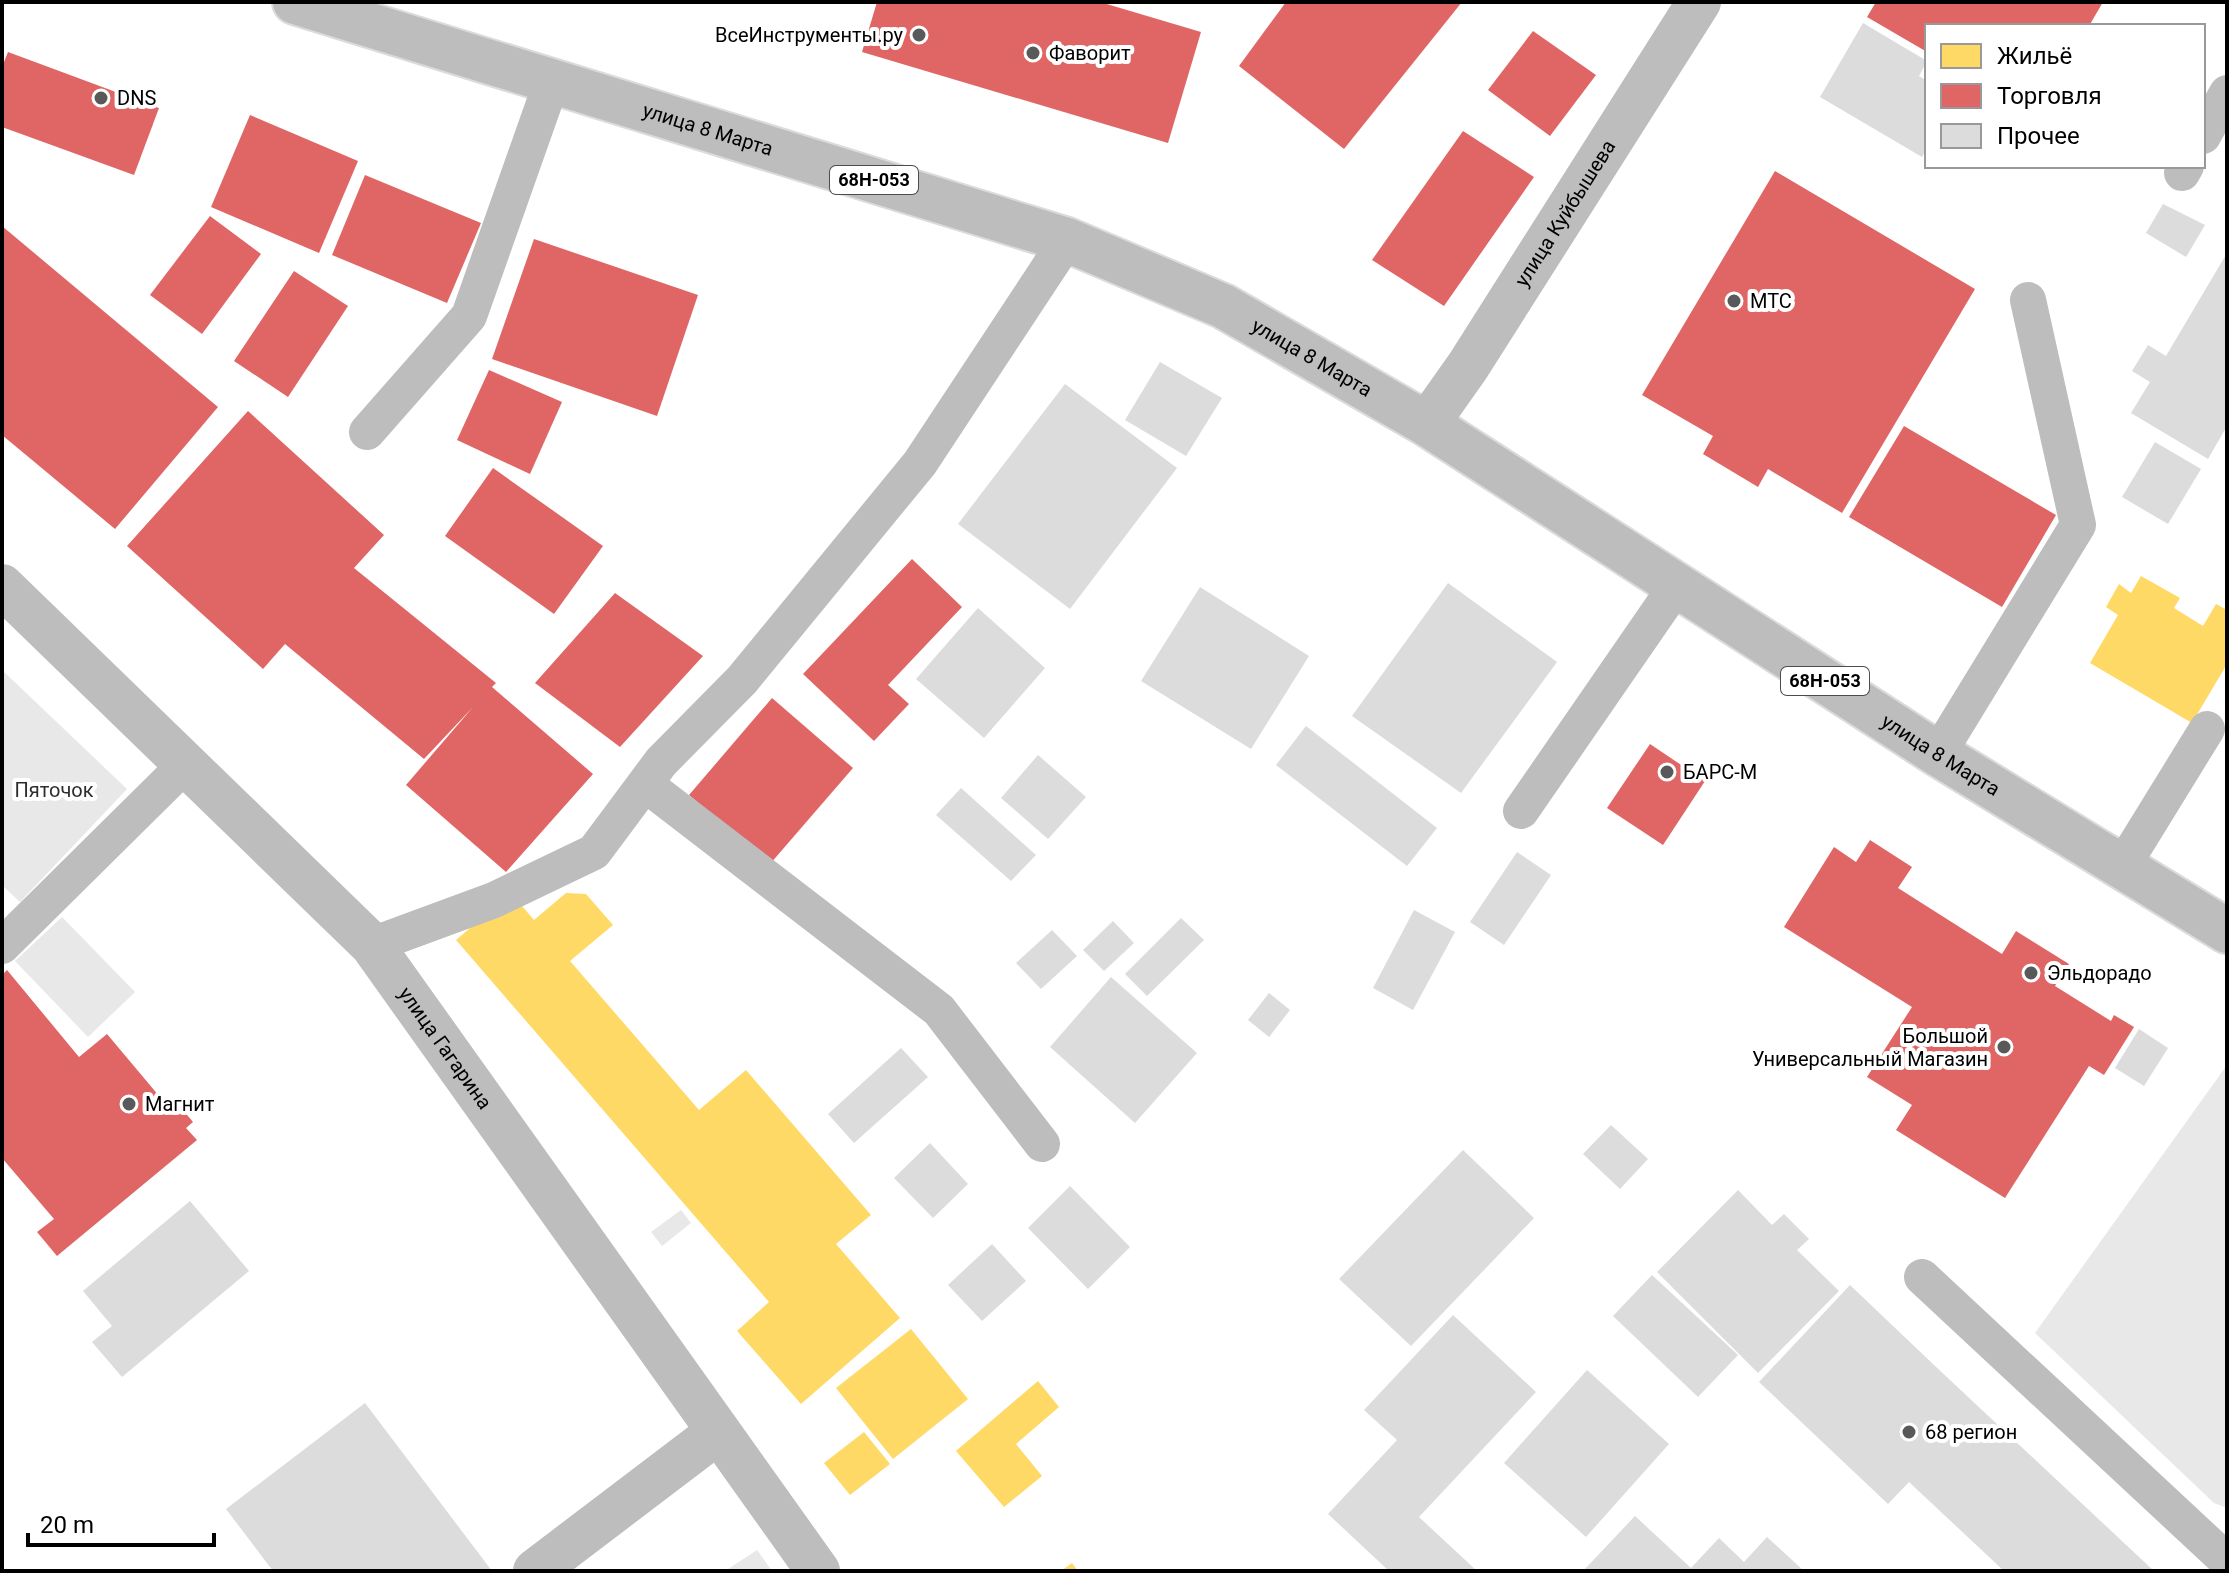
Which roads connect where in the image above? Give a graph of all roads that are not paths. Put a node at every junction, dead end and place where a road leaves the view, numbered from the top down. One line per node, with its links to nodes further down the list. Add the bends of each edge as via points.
1 (295, 2): 3 (main road, улица 8 Марта / 68Н-053)
2 (1699, 2): 8 (main road, улица Куйбышева)
3 (552, 81): 6 (main road, улица 8 Марта / 68Н-053); 9 (lane, via 469,316)
4 (2227, 93): 5 (lane)
5 (2205, 132)
6 (1067, 240): 8 (main road, улица 8 Марта / 68Н-053, via 1223,306); 15 (lane, via 920,463 742,680)
7 (2028, 300): 13 (lane, via 2078,525)
8 (1427, 424): 10 (main road, улица 8 Марта / 68Н-053)
9 (367, 432)
10 (1677, 585): 13 (main road, улица 8 Марта / 68Н-053); 16 (lane)
11 (2, 586): 14 (main road, улица Гагарина)
12 (2207, 729): 17 (lane)
13 (1938, 754): 17 (main road, улица 8 Марта / 68Н-053)
14 (186, 764): 19 (main road, улица Гагарина); 20 (lane)
15 (645, 784): 19 (lane, via 594,852 494,900); 21 (lane, via 939,1010)
16 (1521, 811)
17 (2122, 867): 18 (main road, улица 8 Марта / 68Н-053)
18 (2227, 931)
19 (372, 945): 23 (main road, улица Гагарина)
20 (2, 946)
21 (1042, 1144)
22 (1922, 1277): 24 (lane)
23 (718, 1432): 25 (main road); 26 (main road, улица Гагарина)
24 (2227, 1561)
25 (535, 1571)
26 (818, 1571)

